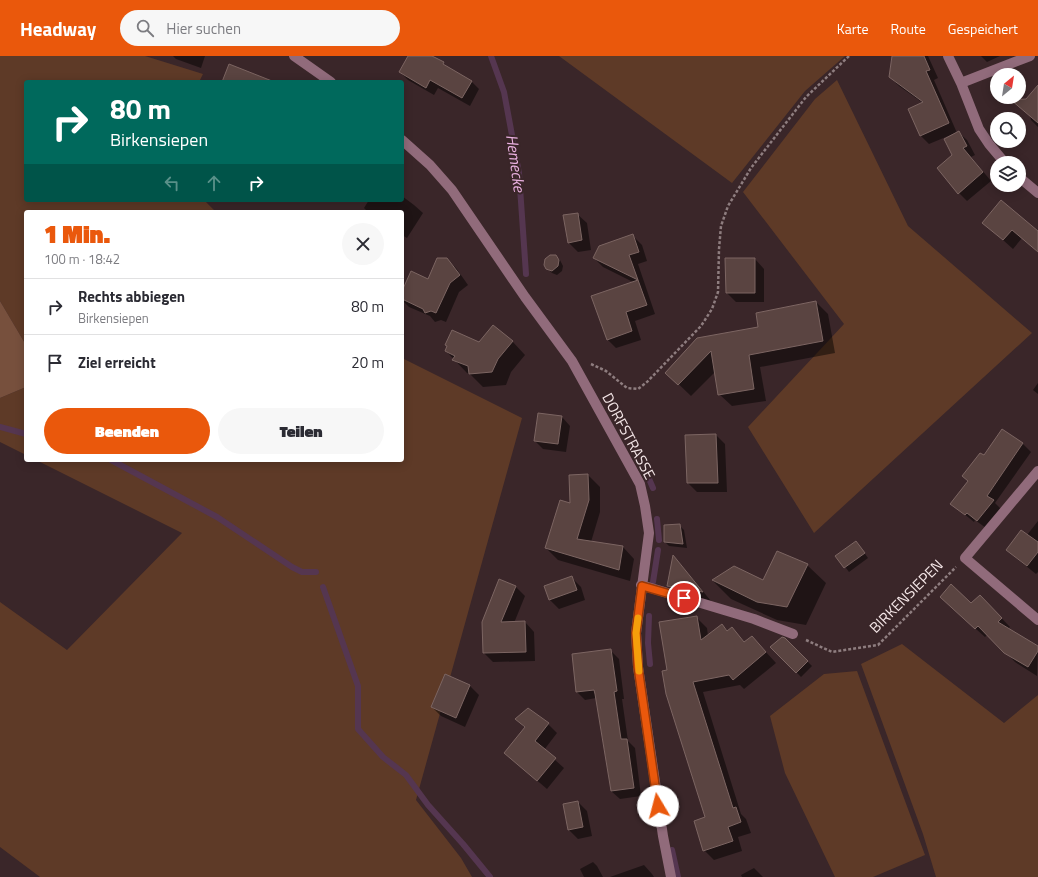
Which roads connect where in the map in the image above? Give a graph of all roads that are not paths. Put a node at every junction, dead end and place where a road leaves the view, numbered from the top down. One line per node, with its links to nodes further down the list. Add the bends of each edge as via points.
1 (294, 56): 4 (street)
2 (948, 56): 5 (street)
3 (1030, 56): 5 (street)
4 (328, 80)
5 (961, 83): 7 (street, via 979,129)
6 (404, 142): 11 (street, DORFSTRASSE, via 430,165 452,190 572,361 640,484 649,533)
7 (999, 156)
8 (1026, 183): 9 (street)
9 (1038, 193)
10 (1038, 471): 12 (street, BIRKENSIEPEN, via 965,558)
11 (642, 586): 13 (street, via 754,619); 14 (street, DORFSTRASSE, via 636,633 638,667)
12 (1038, 620)
13 (793, 634)
14 (671, 877)

